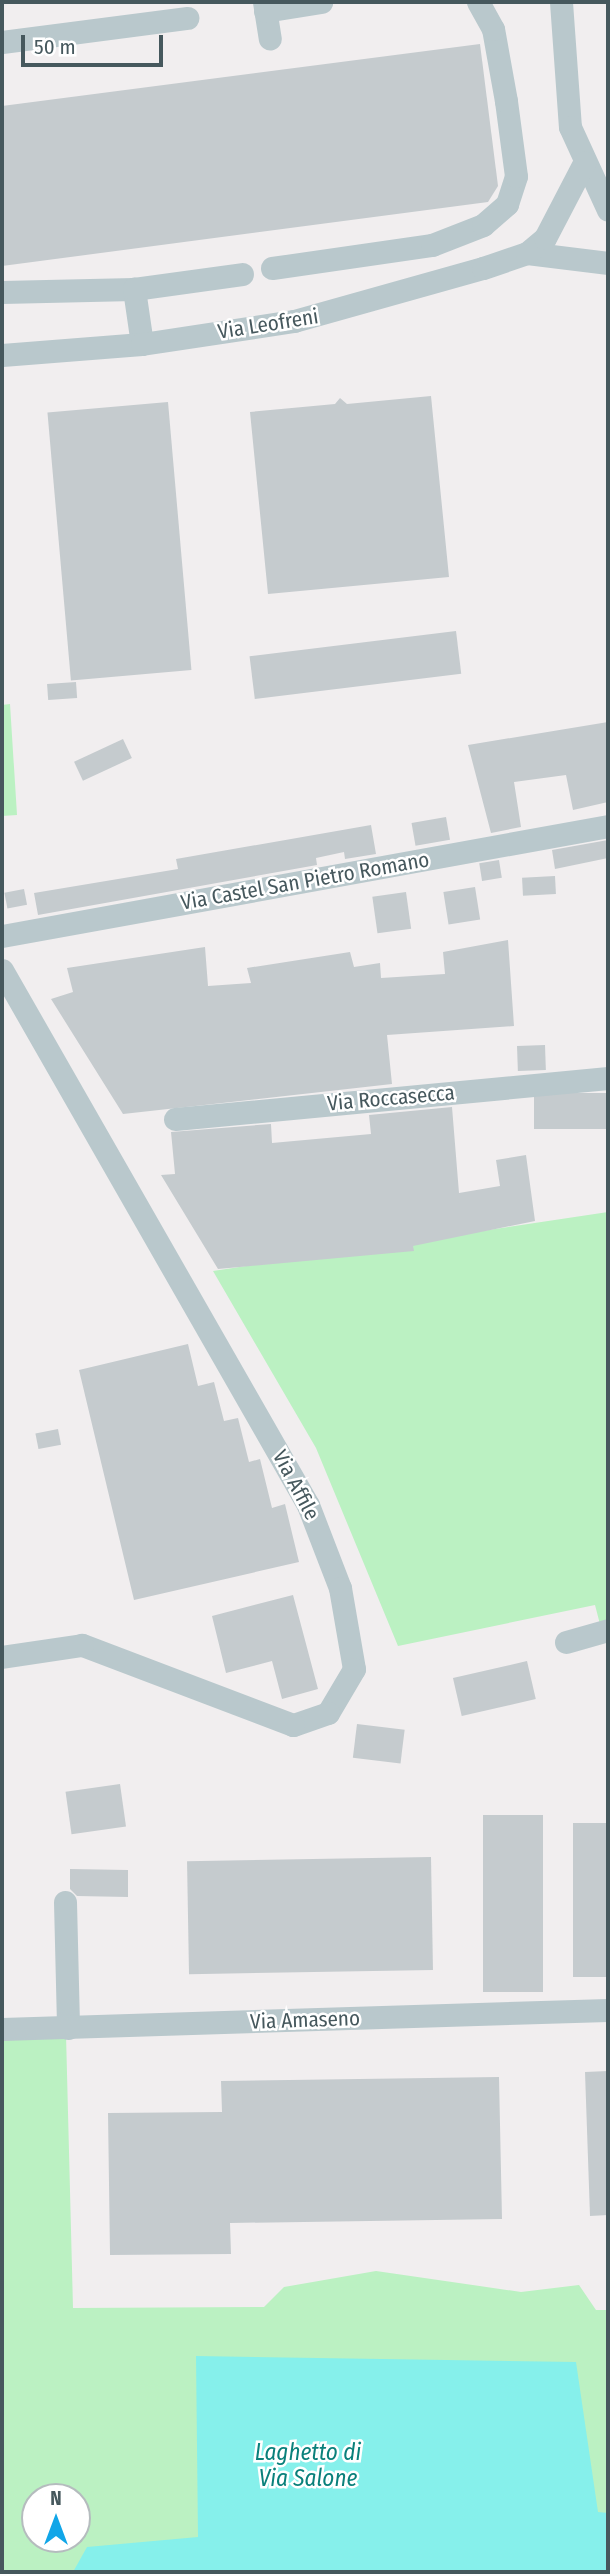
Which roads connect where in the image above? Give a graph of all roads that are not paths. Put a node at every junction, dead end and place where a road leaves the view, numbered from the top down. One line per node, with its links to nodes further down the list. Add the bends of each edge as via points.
1 (321, 2): 4 (street)
2 (478, 2): 12 (street, via 493,29 506,101 516,176 507,204 483,225 432,245)
3 (561, 2): 8 (street, via 565,94)
4 (264, 6): 6 (street)
5 (187, 18): 7 (street)
6 (270, 39)
7 (2, 43)
8 (584, 163): 9 (street); 10 (street, Via Leofreni, via 567,187 558,222)
9 (608, 210)
10 (527, 253): 11 (street, Via Leofreni); 16 (street, Via Leofreni, via 343,311)
11 (608, 263)
12 (272, 268)
13 (242, 274): 14 (street)
14 (134, 289): 15 (street); 16 (street)
15 (2, 292)
16 (142, 344): 17 (street, Via Leofreni)
17 (2, 355)
18 (608, 826): 19 (street, Via Castel San Pietro Romano)
19 (2, 936)
20 (2, 970): 25 (street, Via Affile, via 308,1505 340,1588 354,1669 328,1713 293,1725 82,1645)
21 (608, 1078): 22 (street, Via Roccasecca)
22 (175, 1119)
23 (608, 1630): 24 (street)
24 (566, 1642)
25 (2, 1657)
26 (65, 1902): 28 (street)
27 (608, 2010): 28 (street, Via Amaseno)
28 (68, 2028): 29 (street, Via Amaseno)
29 (2, 2029)

